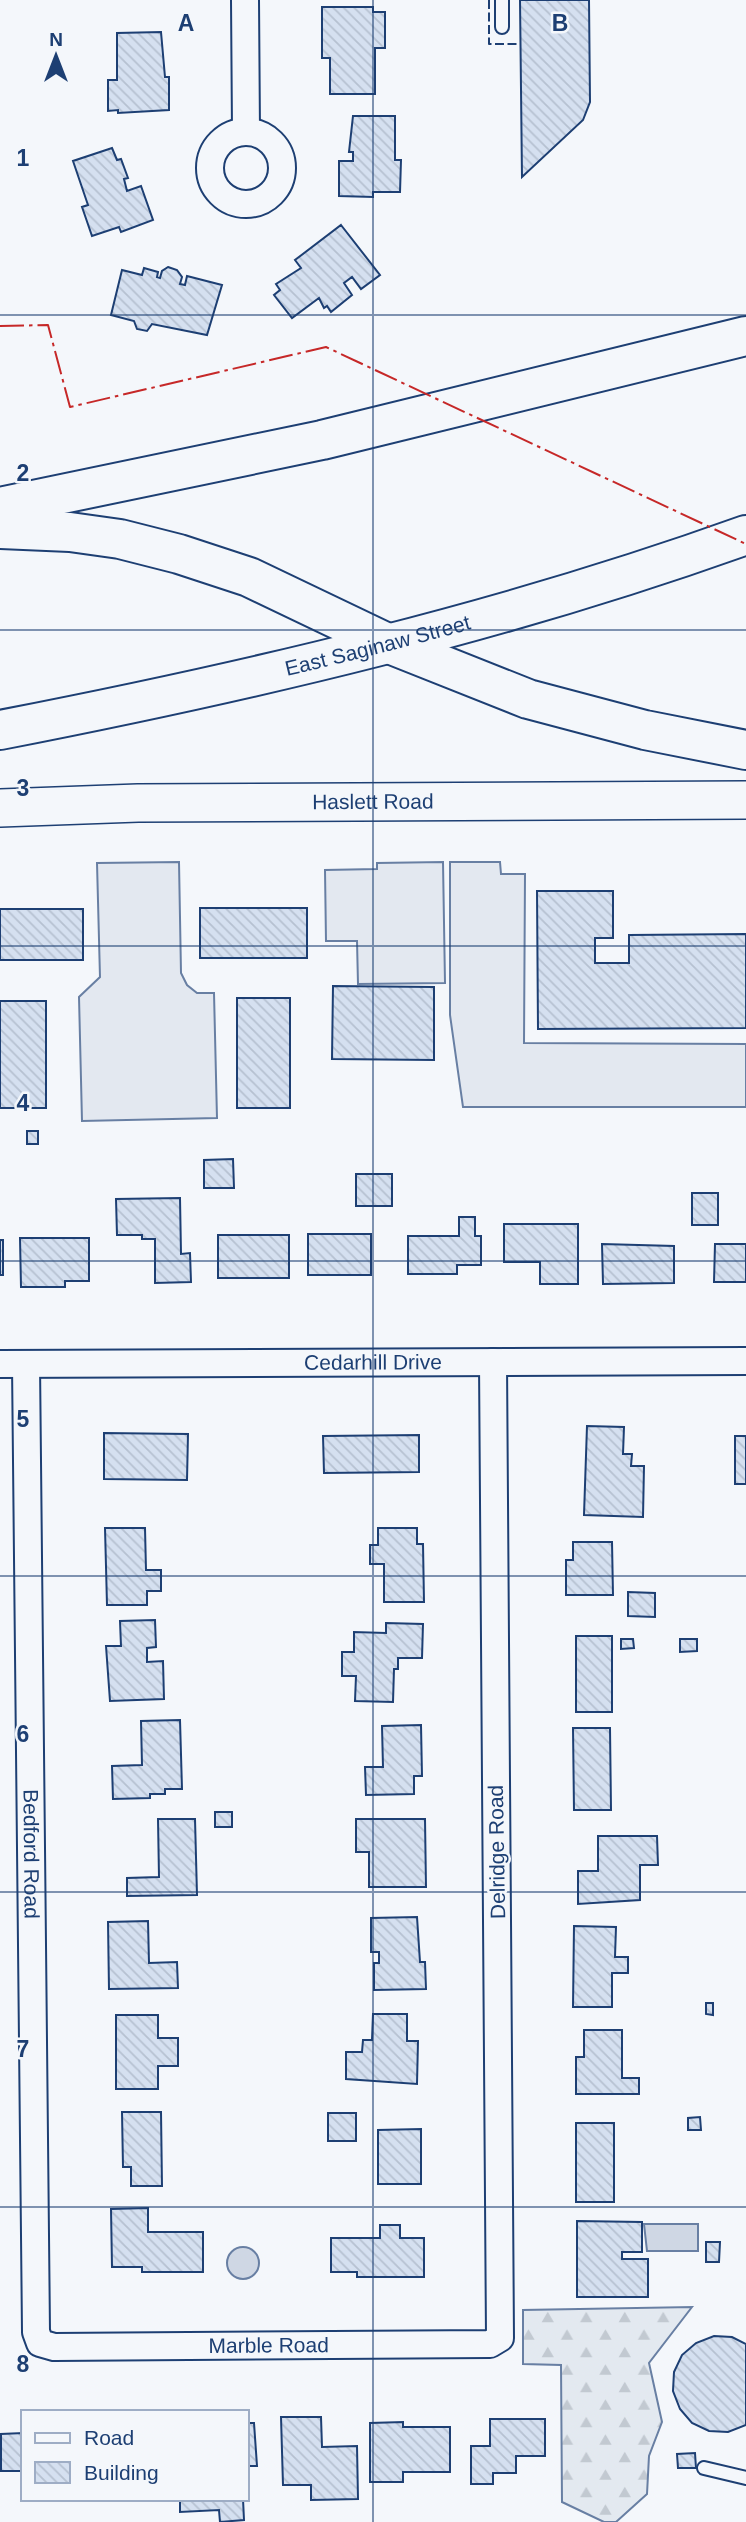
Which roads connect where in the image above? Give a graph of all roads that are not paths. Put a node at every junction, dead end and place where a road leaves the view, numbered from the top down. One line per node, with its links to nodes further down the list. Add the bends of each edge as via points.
1 (245, 0): 4 (street)
2 (502, 0): 3 (lane)
3 (502, 27)
4 (246, 131)
5 (746, 336): 6 (main road, via 322,440)
6 (0, 507)
7 (0, 529): 9 (main road, via 120,539 178,554 248,577)
8 (746, 535): 9 (main road, East Saginaw Street, via 663,565)
9 (387, 643): 10 (main road, East Saginaw Street, via 197,692); 11 (main road, via 528,699 657,733)
10 (0, 730)
11 (746, 750)
12 (746, 800): 13 (main road, Haslett Road)
13 (0, 808)
14 (746, 1361): 15 (street, Cedarhill Drive)
15 (493, 1362): 17 (street, Cedarhill Drive); 18 (street, Delridge Road)
16 (0, 1364): 17 (street, Cedarhill Drive)
17 (26, 1364): 19 (street, Bedford Road)
18 (497, 2342): 19 (street, Marble Road, via 54,2347)
19 (40, 2343)
20 (704, 2468): 21 (lane)
21 (746, 2478)

